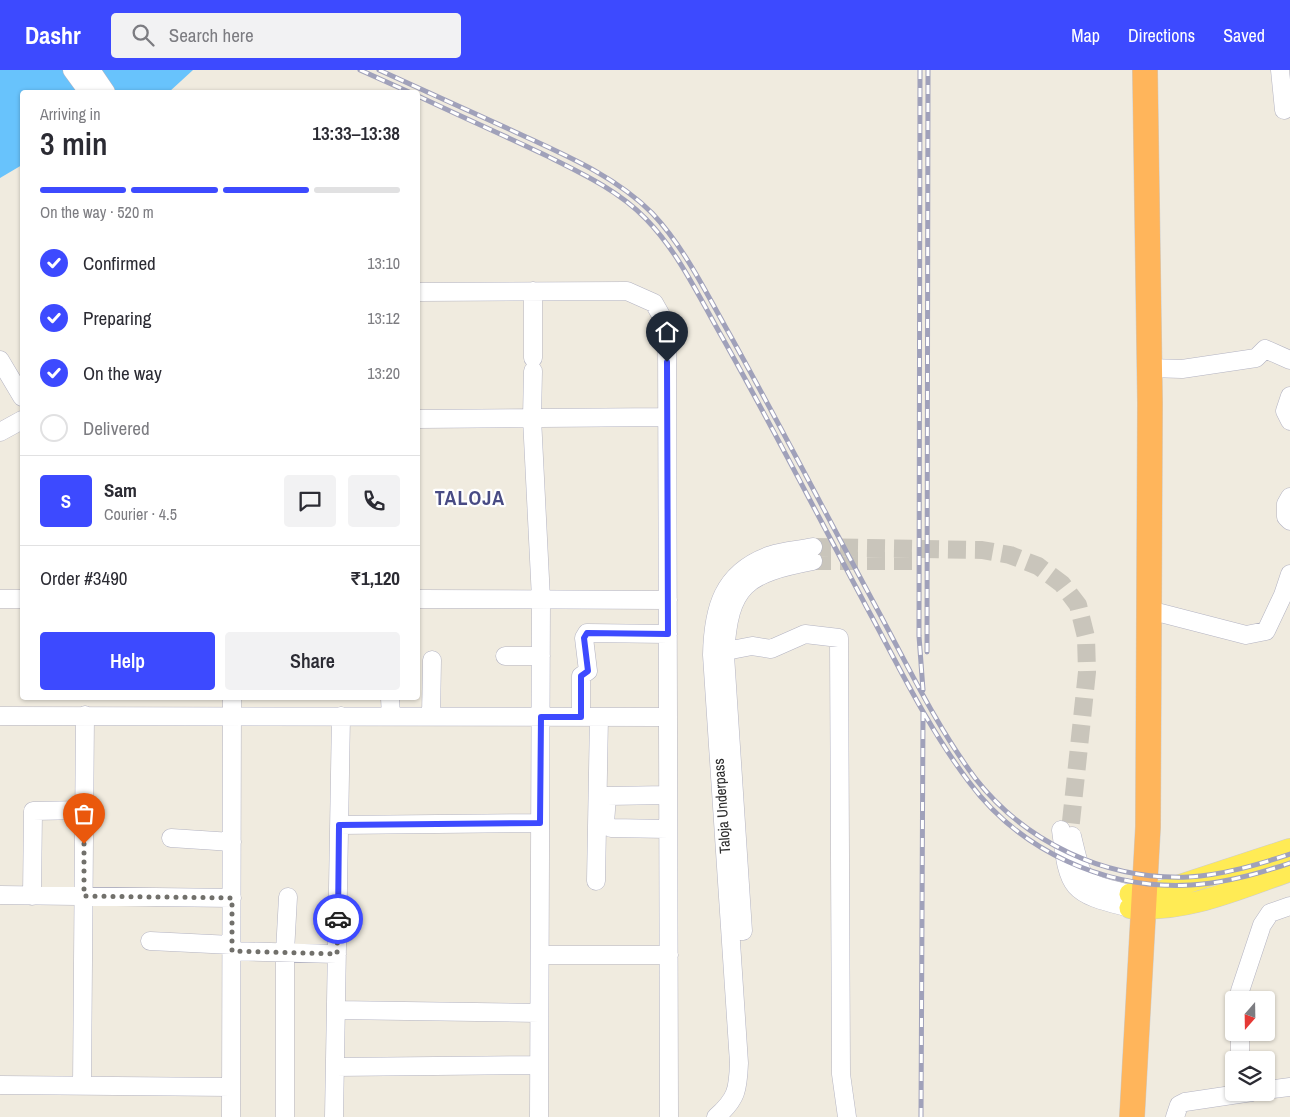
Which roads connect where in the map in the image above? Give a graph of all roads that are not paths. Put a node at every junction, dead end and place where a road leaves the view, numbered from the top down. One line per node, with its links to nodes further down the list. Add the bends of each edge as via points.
1 (72, 70): 6 (street)
2 (91, 70): 7 (street)
3 (1131, 70): 64 (highway, via 1136,403 1134,826)
4 (1144, 70): 13 (highway)
5 (1280, 70): 8 (street)
6 (87, 90)
7 (105, 90)
8 (1284, 110)
9 (533, 291): 10 (street); 16 (street, via 627,291 654,303 667,326); 17 (street)
10 (420, 292)
11 (0, 360): 14 (street)
12 (1290, 360): 13 (street, via 1266,349 1256,358 1182,369)
13 (1149, 368): 30 (highway)
14 (20, 394)
15 (1290, 396): 20 (street, via 1286,411)
16 (667, 417): 17 (street); 29 (street)
17 (532, 418): 18 (street); 28 (street)
18 (420, 419)
19 (20, 421): 21 (street)
20 (1290, 421)
21 (0, 432)
22 (1290, 497): 23 (street, via 1286,504 1286,517)
23 (1290, 521)
24 (1290, 574): 30 (street, via 1266,631 1246,634)
25 (0, 599): 26 (street)
26 (20, 599)
27 (420, 599): 28 (street)
28 (541, 599): 29 (street); 34 (street)
29 (668, 600): 31 (street)
30 (1149, 610): 64 (highway, via 1148,827)
31 (668, 634): 45 (street, via 587,633 584,638 588,671 581,676); 47 (street)
32 (726, 651): 88 (street, Taloja Underpass, via 727,624 734,602 750,582 773,569 813,554 771,556 742,571 721,596 713,622 712,655 739,1063 738,1090 728,1107); 89 (street, Taloja Underpass, via 751,1062 749,1094); 90 (street, via 752,646 771,649 805,634 839,638 841,1074)
33 (505, 656): 34 (street)
34 (541, 656): 44 (street)
35 (432, 660): 43 (street)
36 (232, 700): 40 (street)
37 (390, 700): 42 (street)
38 (86, 715): 39 (street); 40 (street); 49 (street)
39 (0, 716)
40 (232, 716): 41 (street); 55 (street)
41 (341, 716): 42 (street); 51 (street)
42 (391, 716): 43 (street)
43 (431, 716): 44 (street)
44 (541, 717): 45 (street); 50 (street)
45 (581, 717): 46 (street)
46 (599, 717): 47 (street); 58 (street)
47 (668, 717): 48 (street)
48 (668, 794): 52 (street); 52 (street, via 607,796 604,823 611,828)
49 (84, 810): 60 (street, via 32,811); 61 (street)
50 (540, 823): 51 (street); 70 (street)
51 (339, 825): 69 (street)
52 (668, 829): 71 (street)
53 (1065, 830): 64 (street, via 1066,868 1072,882 1084,894)
54 (171, 838): 55 (street)
55 (232, 842): 63 (street)
56 (1290, 849): 64 (main road)
57 (1290, 871): 64 (main road, via 1191,904 1166,908)
58 (596, 881)
59 (0, 895): 60 (street)
60 (32, 896): 61 (street)
61 (84, 896): 63 (street); 78 (street)
62 (288, 897): 68 (street)
63 (232, 898): 67 (street)
64 (1137, 901): 91 (highway); 92 (highway)
65 (1290, 906): 72 (street, via 1270,913 1262,925)
66 (150, 941): 67 (street)
67 (232, 948): 68 (street); 79 (street)
68 (285, 952): 69 (street); 84 (street)
69 (337, 954): 73 (street)
70 (540, 955): 71 (street); 74 (street)
71 (668, 955): 87 (street)
72 (1240, 991)
73 (336, 1010): 74 (street); 76 (street)
74 (539, 1012): 75 (street)
75 (539, 1065): 76 (street); 86 (street)
76 (335, 1067): 85 (street)
77 (0, 1085): 78 (street)
78 (82, 1086): 79 (street)
79 (231, 1087): 83 (street)
80 (1290, 1087): 81 (street)
81 (1275, 1089)
82 (1225, 1096): 93 (street, via 1185,1102 1178,1105)
83 (231, 1117)
84 (285, 1117)
85 (334, 1117)
86 (539, 1117)
87 (669, 1117)
88 (716, 1117)
89 (733, 1117)
90 (847, 1117)
91 (1118, 1117)
92 (1132, 1117)
93 (1175, 1117)

